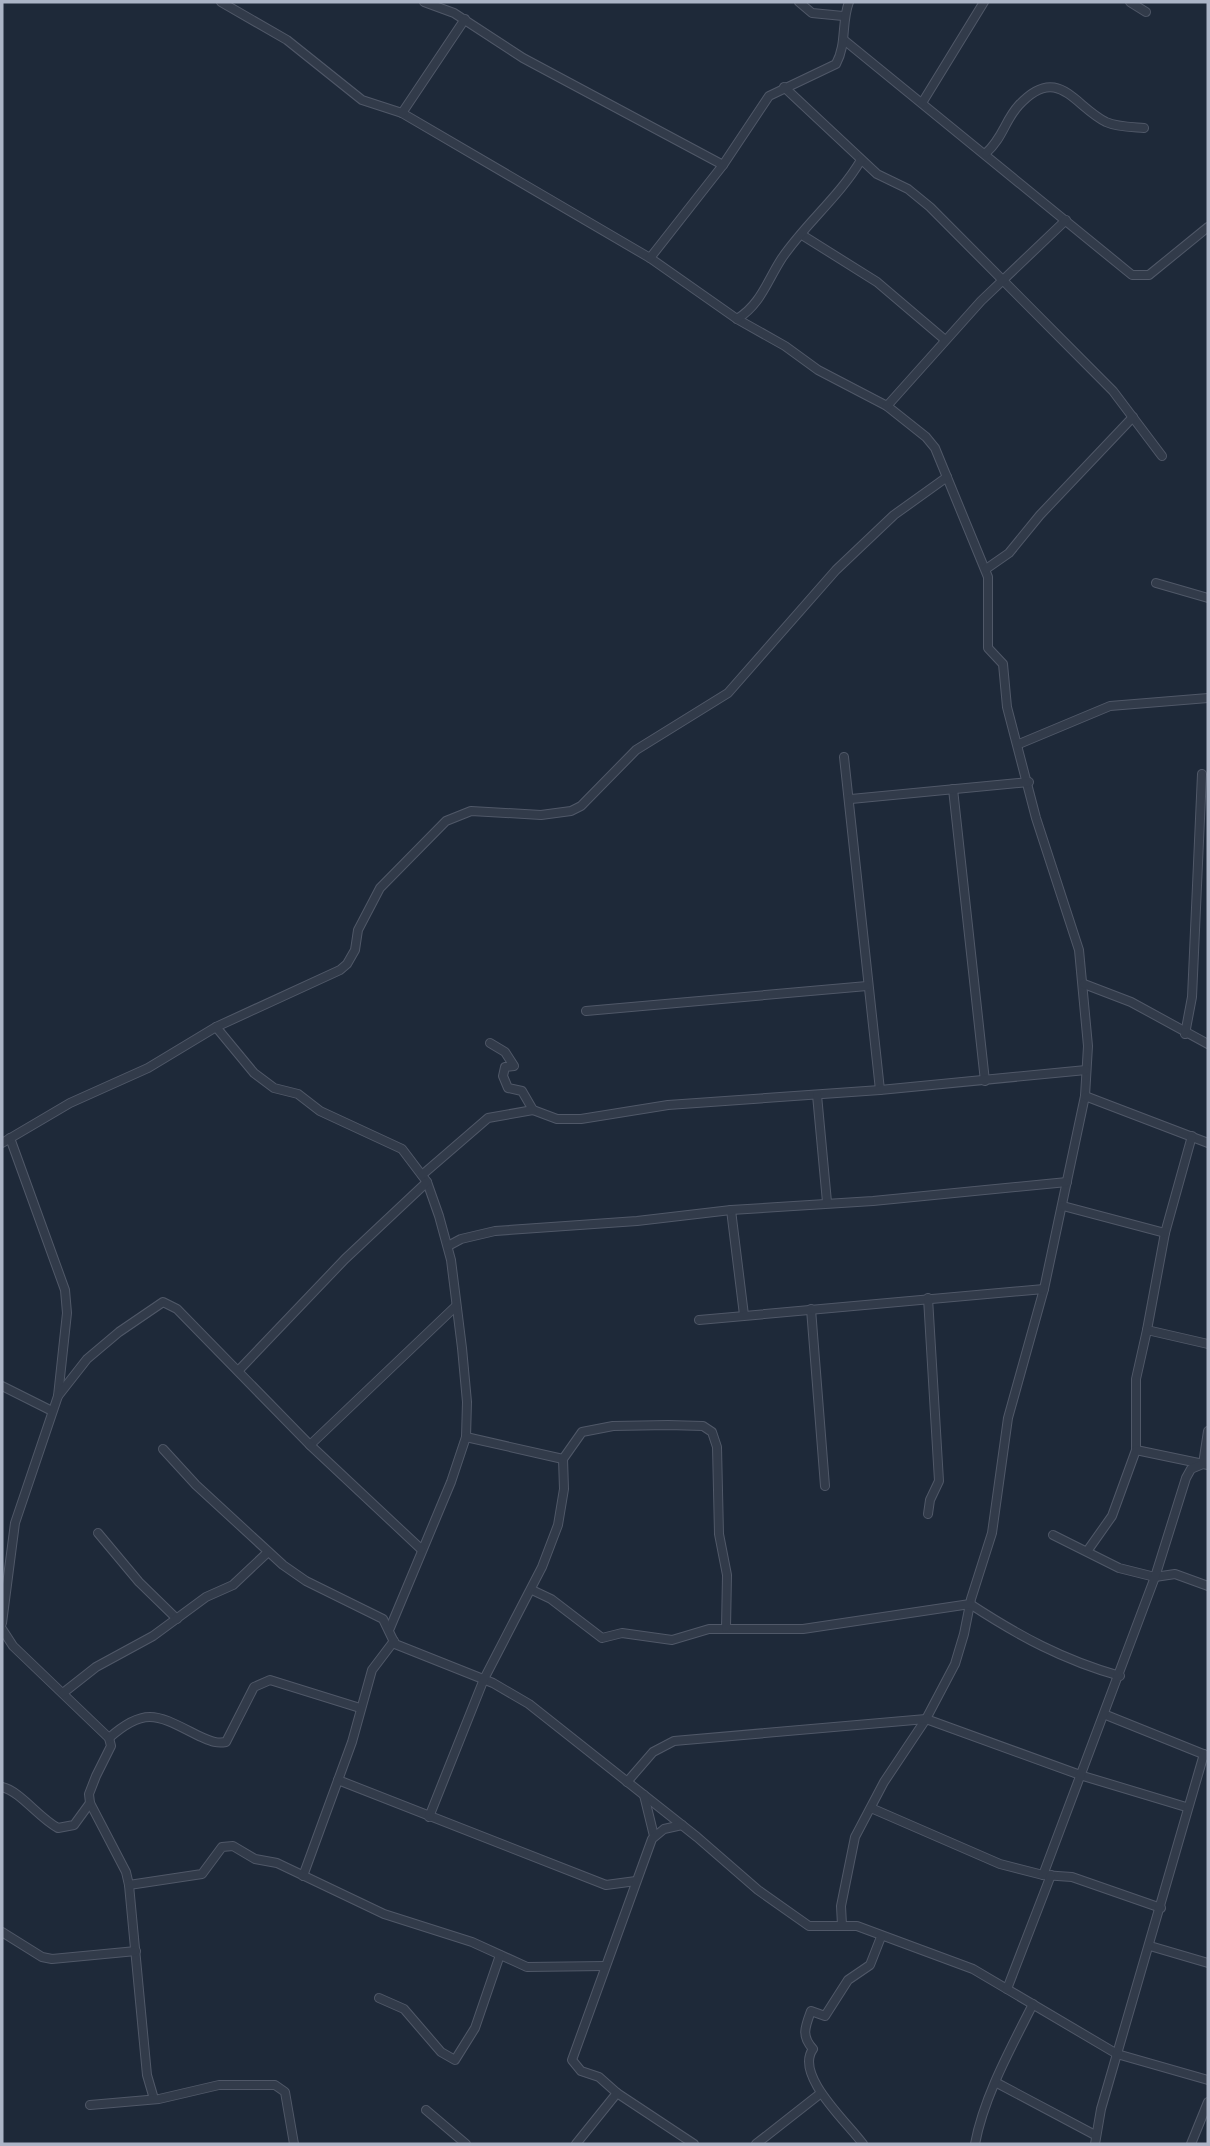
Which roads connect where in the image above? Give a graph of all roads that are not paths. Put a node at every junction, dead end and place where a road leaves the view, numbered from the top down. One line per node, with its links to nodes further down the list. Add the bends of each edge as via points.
1 (221, 2): 13 (street, via 286,40 362,100)
2 (425, 2): 9 (street)
3 (799, 2): 8 (street, via 812,13)
4 (849, 2): 8 (street)
5 (984, 2): 12 (street)
6 (1130, 2): 7 (street)
7 (1146, 12)
8 (843, 16): 10 (street)
9 (465, 19): 13 (street); 17 (street, via 523,58)
10 (844, 40): 11 (street, via 836,64); 12 (street)
11 (784, 87): 16 (street); 17 (street, via 769,96)
12 (922, 103): 15 (street)
13 (402, 113): 21 (street)
14 (1144, 128): 15 (street, via 1107,122 1066,89 1056,87 1044,89 1018,106 1003,136)
15 (986, 153): 18 (street)
16 (861, 160): 20 (street, via 836,198); 22 (street, via 930,207)
17 (723, 164): 21 (street)
18 (1066, 220): 19 (street, via 1132,275 1140,276 1160,268); 22 (street)
19 (1208, 227)
20 (802, 235): 23 (street, via 759,300); 24 (street, via 877,282)
21 (650, 258): 23 (street)
22 (1001, 281): 24 (street); 26 (street, via 1086,363)
23 (737, 319): 25 (street)
24 (944, 339): 25 (street)
25 (887, 406): 28 (street, via 926,437)
26 (1133, 417): 27 (street); 29 (street, via 1009,553)
27 (1161, 456)
28 (947, 477): 29 (street); 43 (street, via 894,515 836,570 728,693 636,750 581,806 541,815 471,811 446,821 380,888 347,964)
29 (986, 569): 33 (street, via 988,648 1003,664 1007,707)
30 (1156, 583): 31 (street)
31 (1208, 597)
32 (1208, 698): 33 (street, via 1110,706)
33 (1019, 744): 36 (street)
34 (844, 757): 38 (street)
35 (1202, 774): 39 (street)
36 (1029, 782): 37 (street); 40 (street, via 1036,818 1079,950)
37 (953, 789): 38 (street); 48 (street)
38 (851, 799): 41 (street)
39 (1204, 878): 44 (street)
40 (1084, 984): 44 (street, via 1131,1003); 47 (street)
41 (867, 986): 42 (street); 49 (street)
42 (586, 1011)
43 (216, 1027): 54 (street, via 148,1068 70,1102); 56 (street, via 266,1083 298,1094 320,1111 402,1149)
44 (1185, 1034): 46 (street)
45 (490, 1044): 52 (street, via 505,1052 514,1066 505,1067 508,1088 522,1091)
46 (1208, 1044)
47 (1086, 1070): 48 (street); 51 (street)
48 (985, 1080): 49 (street)
49 (880, 1090): 50 (street)
50 (817, 1095): 52 (street, via 668,1105 581,1119 557,1119); 58 (street)
51 (1085, 1096): 53 (street); 57 (street)
52 (533, 1110): 56 (street, via 488,1118)
53 (1192, 1136): 55 (street); 61 (street)
54 (6, 1141): 73 (street, via 65,1290 67,1313)
55 (1208, 1143)
56 (425, 1179): 62 (street); 71 (street)
57 (1067, 1182): 58 (street); 59 (street)
58 (827, 1202): 60 (street)
59 (1063, 1206): 61 (street); 63 (street)
60 (731, 1210): 62 (street, via 637,1222 495,1231); 67 (street)
61 (1165, 1233): 69 (street)
62 (447, 1246): 65 (street)
63 (1044, 1289): 64 (street); 92 (street, via 1008,1418 992,1533)
64 (928, 1298): 66 (street); 83 (street, via 939,1481)
65 (456, 1306): 76 (street, via 467,1402); 77 (street)
66 (811, 1309): 67 (street); 82 (street)
67 (744, 1315): 68 (street)
68 (699, 1320)
69 (1147, 1330): 70 (street); 79 (street, via 1136,1379)
70 (1208, 1344)
71 (239, 1370): 73 (street, via 177,1309 163,1302 87,1359); 77 (street)
72 (2, 1386): 74 (street)
73 (58, 1396): 74 (street)
74 (51, 1411): 94 (street, via 15,1523)
75 (1208, 1431): 81 (street)
76 (466, 1437): 80 (street); 86 (street)
77 (310, 1445): 86 (street)
78 (163, 1449): 88 (street)
79 (1136, 1450): 81 (street); 87 (street, via 1112,1516)
80 (563, 1459): 91 (street, via 558,1525); 97 (street, via 589,1429 668,1425 703,1426 712,1432 717,1447 719,1534 727,1575)
81 (1205, 1465): 89 (street, via 1191,1469 1186,1478)
82 (825, 1486)
83 (928, 1514)
84 (98, 1533): 93 (street)
85 (1053, 1535): 87 (street)
86 (421, 1549): 95 (street)
87 (1088, 1550): 89 (street, via 1119,1568)
88 (268, 1552): 93 (street, via 233,1585 206,1597); 95 (street, via 306,1581 383,1619)
89 (1155, 1577): 90 (street, via 1175,1574); 99 (street)
90 (1208, 1586)
91 (532, 1590): 97 (street, via 602,1638 622,1633 672,1640); 100 (street)
92 (970, 1604): 97 (street, via 803,1629); 99 (street, via 1077,1664); 104 (street, via 954,1664)
93 (177, 1619): 101 (street, via 96,1667)
94 (2, 1623)
95 (390, 1628): 98 (street)
96 (2, 1629): 101 (street, via 13,1646)
97 (726, 1629)
98 (394, 1642): 100 (street); 102 (street, via 372,1670)
99 (1120, 1676): 103 (street)
100 (484, 1679): 109 (street, via 529,1704); 115 (street)
101 (63, 1693): 105 (street)
102 (360, 1708): 105 (street, via 270,1680 254,1687 226,1742 211,1741 149,1717 129,1721); 108 (street)
103 (1106, 1715): 106 (street); 107 (street)
104 (926, 1719): 107 (street); 109 (street, via 674,1741 653,1752); 114 (street)
105 (109, 1738): 112 (street, via 111,1746 89,1794)
106 (1206, 1755): 113 (street)
107 (1083, 1776): 113 (street); 118 (street)
108 (338, 1780): 115 (street); 119 (street)
109 (627, 1782): 111 (street)
110 (2, 1787): 112 (street, via 58,1828 74,1825)
111 (644, 1795): 116 (street); 117 (street)
112 (90, 1803): 121 (street)
113 (1186, 1807): 122 (street)
114 (871, 1808): 118 (street, via 1000,1864); 123 (street, via 847,1863)
115 (429, 1817): 120 (street, via 606,1885)
116 (682, 1825): 117 (street); 123 (street, via 758,1890 809,1926)
117 (654, 1836): 120 (street)
118 (1047, 1875): 122 (street, via 1072,1877); 131 (street)
119 (303, 1876): 121 (street, via 228,1845 215,1854 202,1874); 128 (street, via 384,1914)
120 (636, 1881): 130 (street)
121 (129, 1885): 127 (street)
122 (1161, 1908): 126 (street)
123 (842, 1924): 125 (street)
124 (2, 1932): 127 (street, via 52,1959)
125 (881, 1937): 131 (street, via 973,1969); 138 (street, via 870,1965 848,1980 825,2016 811,2011 804,2029 805,2040 813,2049 808,2067)
126 (1150, 1946): 129 (street); 134 (street)
127 (136, 1951): 139 (street, via 147,2074)
128 (500, 1955): 130 (street, via 535,1969 563,1964); 132 (street, via 475,2028 455,2060 441,2052 404,2009)
129 (1208, 1963)
130 (605, 1966): 137 (street, via 572,2060)
131 (1007, 1989): 133 (street)
132 (379, 1998)
133 (1033, 2004): 134 (street); 136 (street)
134 (1117, 2054): 135 (street); 143 (street)
135 (1208, 2080)
136 (997, 2083): 143 (street); 150 (street)
137 (617, 2093): 146 (street); 147 (street)
138 (821, 2093): 148 (street); 149 (street)
139 (154, 2099): 141 (street); 144 (street, via 202,2087 275,2085 285,2092)
140 (1208, 2102): 151 (street)
141 (90, 2105)
142 (425, 2110): 145 (street)
143 (1095, 2140)
144 (294, 2144)
145 (466, 2144)
146 (576, 2144)
147 (694, 2144)
148 (756, 2144)
149 (863, 2144)
150 (975, 2144)
151 (1191, 2144)

